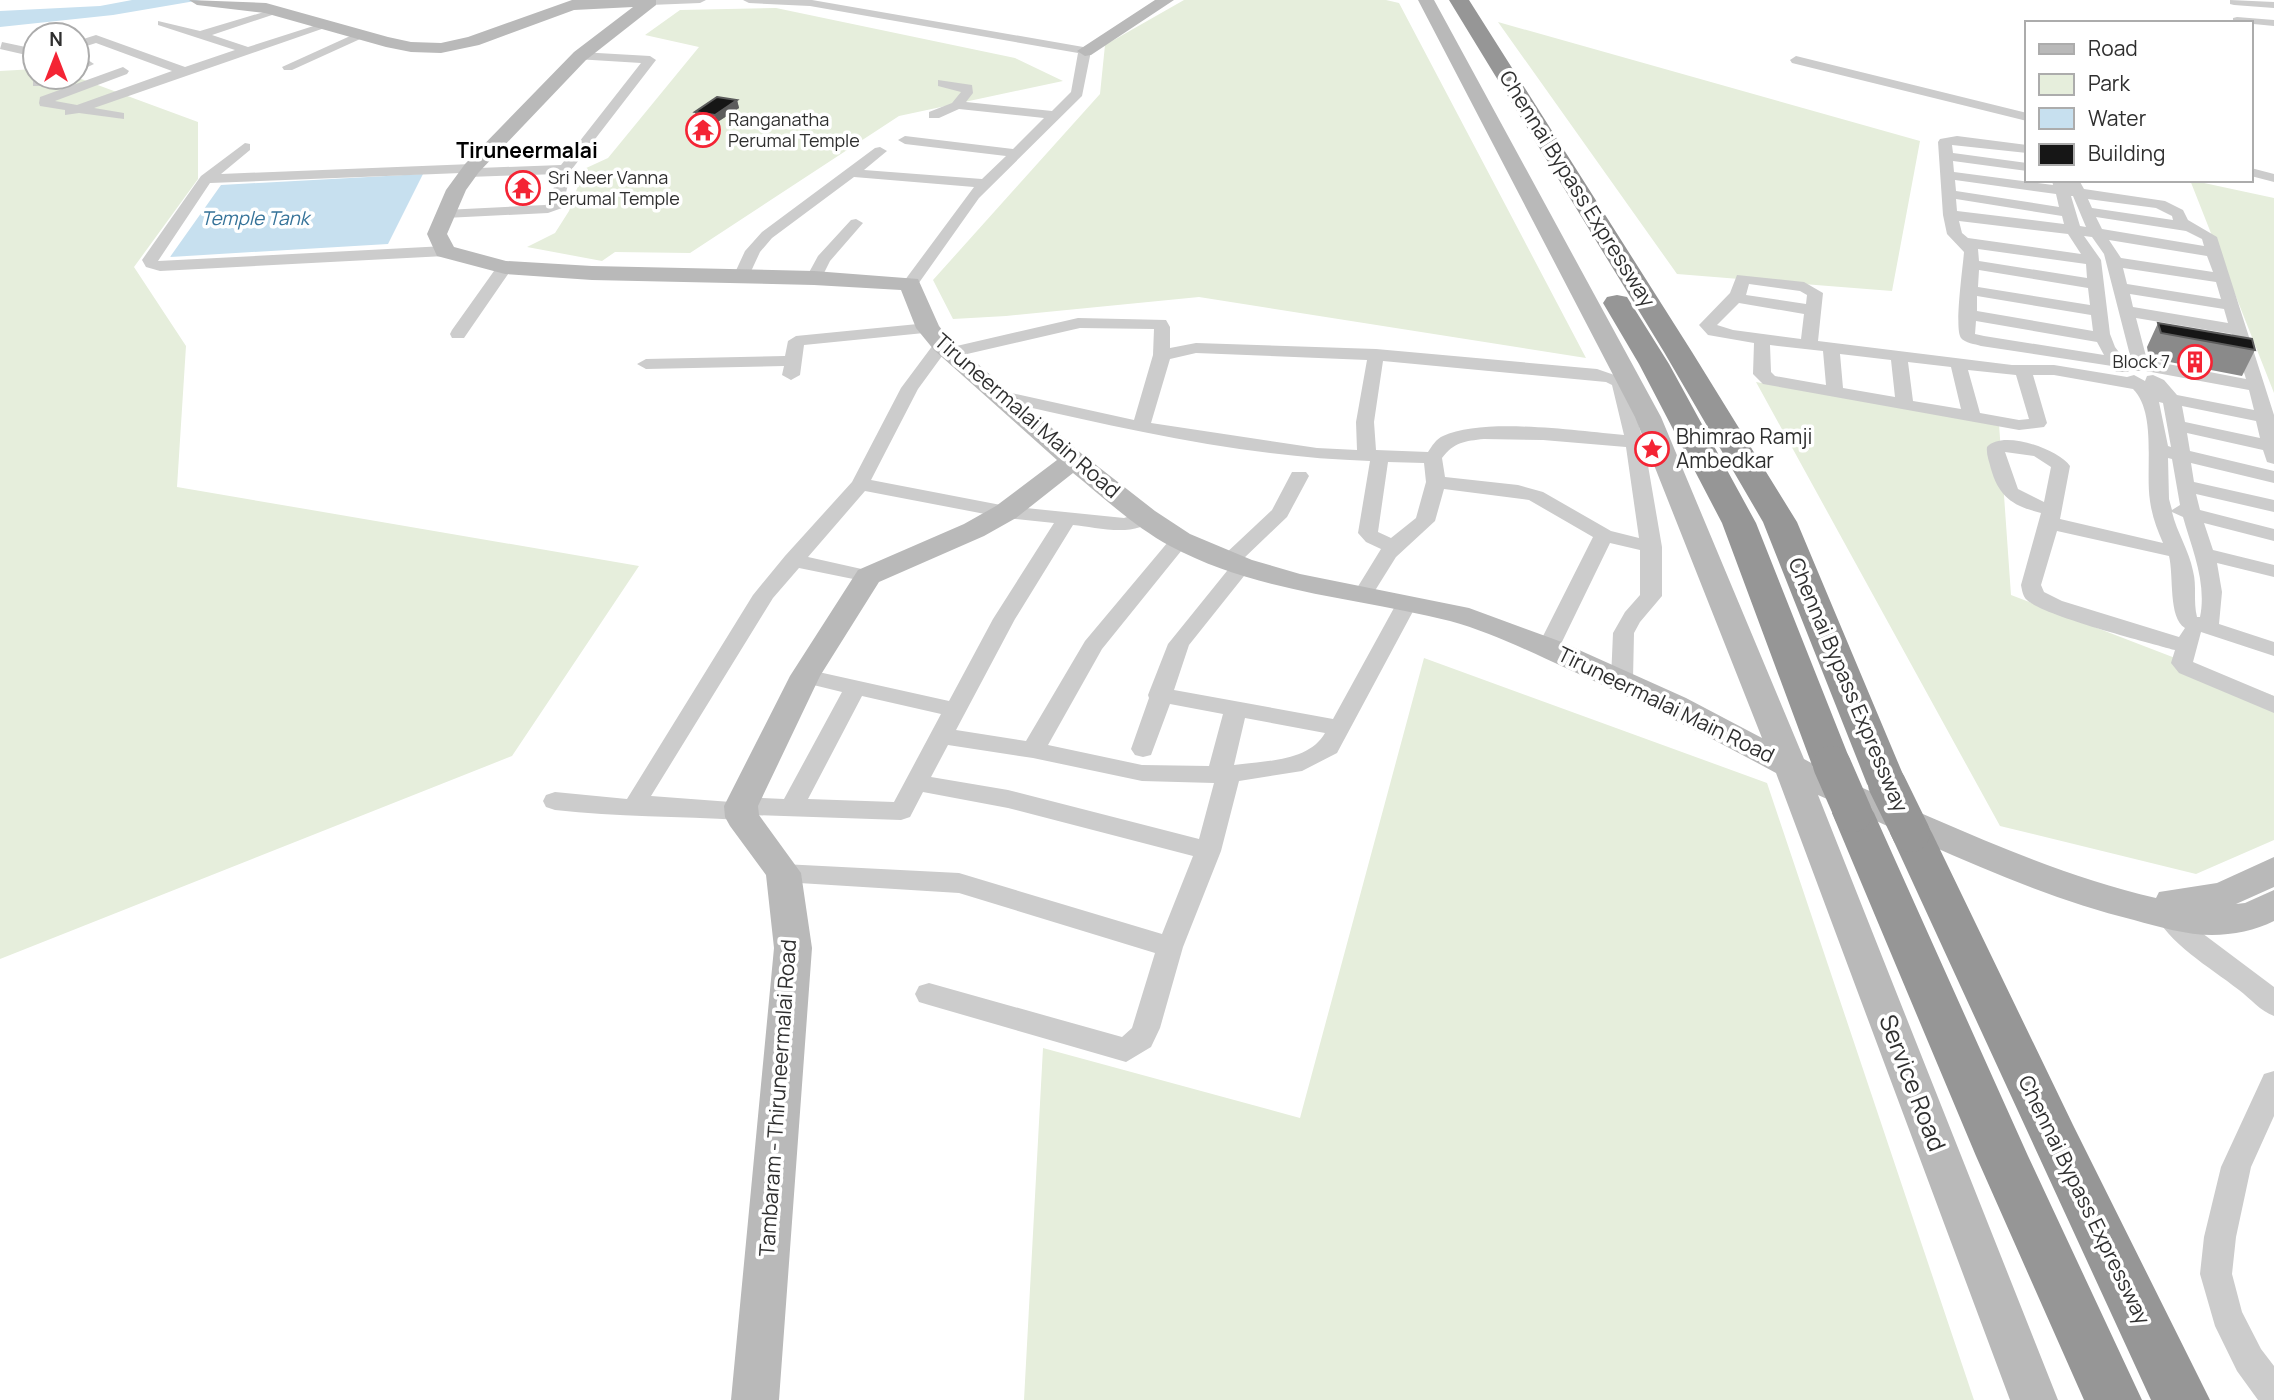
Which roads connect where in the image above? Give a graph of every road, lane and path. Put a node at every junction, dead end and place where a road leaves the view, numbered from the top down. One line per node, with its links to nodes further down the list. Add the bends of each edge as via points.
1 (700, 0): 6 (street)
2 (749, 0): 21 (street, via 810,3)
3 (1167, 0): 21 (main road)
4 (204, 1): 9 (main road)
5 (2234, 1): 8 (street); 10 (street)
6 (650, 2): 16 (main road, via 572,5 441,48 411,47); 22 (main road)
7 (1443, 4): 107 (main road, Service Road, via 1648,417); 156 (highway, Chennai Bypass Expressway, bridge, via 1654,364 1739,523 1832,765); 156 (highway, Chennai Bypass Expressway, via 1678,352 1780,522)
8 (2274, 5)
9 (278, 11): 14 (main road); 15 (street)
10 (2237, 21)
11 (2253, 22): 13 (street)
12 (162, 23): 15 (street)
13 (2274, 23)
14 (335, 26): 16 (main road); 20 (street); 24 (street)
15 (201, 35): 20 (street)
16 (363, 35): 25 (street)
17 (91, 41): 27 (street)
18 (2, 46): 19 (street)
19 (21, 50)
20 (246, 50): 27 (street)
21 (1085, 51): 33 (street, via 1077,93)
22 (580, 56): 42 (street, via 650,60); 43 (main road)
23 (1796, 60): 34 (street)
24 (225, 67)
25 (288, 67)
26 (123, 71): 30 (street, via 44,100)
27 (185, 71): 30 (street)
28 (942, 83): 29 (street, via 968,88)
29 (958, 105): 31 (street); 33 (street)
30 (76, 110): 32 (street)
31 (934, 115)
32 (119, 116)
33 (1054, 116): 39 (street)
34 (2025, 117)
35 (905, 140): 39 (street)
36 (245, 147): 48 (street)
37 (2025, 149): 40 (street, via 1951,140 1945,142)
38 (880, 151): 44 (street)
39 (1016, 153): 51 (street)
40 (1946, 156): 41 (street); 46 (street)
41 (2025, 166)
42 (565, 169): 43 (street); 56 (street, via 561,196 553,208)
43 (470, 170): 48 (street); 56 (main road)
44 (852, 173): 51 (street); 69 (street, via 767,235)
45 (2253, 173): 47 (street)
46 (1947, 174): 49 (street); 53 (street)
47 (2274, 178)
48 (206, 179): 63 (street, via 150,260 152,264)
49 (2025, 182)
50 (2028, 182): 52 (street)
51 (985, 184): 72 (street)
52 (2068, 186): 54 (street); 55 (street); 59 (street, via 2165,205)
53 (1949, 194): 55 (street); 57 (street)
54 (2086, 211): 59 (street); 61 (street)
55 (2069, 213): 60 (street)
56 (445, 214): 63 (main road, via 438,234)
57 (1950, 215): 60 (street); 62 (street)
58 (856, 223): 70 (street, via 823,259)
59 (2188, 227): 64 (street, via 2209,237)
60 (2074, 232): 61 (street); 68 (street)
61 (2097, 233): 64 (street); 65 (street)
62 (1962, 242): 66 (street, via 1971,248); 68 (street)
63 (444, 251): 67 (main road)
64 (2214, 252): 71 (street)
65 (2115, 262): 71 (street); 73 (street)
66 (1972, 264): 68 (street); 74 (street)
67 (505, 267): 69 (main road); 81 (street)
68 (2095, 273): 73 (street); 77 (street)
69 (741, 277): 70 (main road)
70 (814, 278): 72 (main road)
71 (2224, 279): 75 (street)
72 (910, 284): 86 (main road, Tiruneermalai Main Road)
73 (2121, 284): 75 (street); 78 (street)
74 (1969, 290): 77 (street); 79 (street)
75 (2230, 305): 80 (street)
76 (1779, 310): 84 (street)
77 (2099, 311): 83 (street)
78 (2126, 311): 80 (street); 82 (street)
79 (1967, 314): 83 (street); 97 (street, via 1967,334 1974,340 2086,359)
80 (2238, 330): 93 (street)
81 (458, 334)
82 (2132, 337): 85 (street); 97 (street)
83 (2104, 338): 97 (street)
84 (1771, 340): 87 (street); 87 (street, via 1708,329 1737,298 1743,278 1815,293); 99 (street, via 1764,378)
85 (2157, 341)
86 (941, 342): 91 (street, via 1078,323 1141,323 1163,327); 95 (street, via 796,341 792,368); 100 (main road, Tiruneermalai Main Road); 117 (street, via 910,388)
87 (1809, 345): 88 (street)
88 (1831, 347): 92 (street); 99 (street)
89 (2222, 353): 93 (street)
90 (1376, 354): 91 (street, via 1196,348); 107 (street, via 1612,378 1620,383); 110 (street, via 1365,422)
91 (1162, 355): 106 (street)
92 (1899, 356): 94 (street); 102 (street)
93 (2248, 358): 98 (street)
94 (1958, 363): 96 (street); 103 (street)
95 (646, 364)
96 (2022, 371): 97 (street); 103 (street, via 2038,423 2019,425)
97 (2136, 375): 98 (street); 101 (street); 108 (street)
98 (2258, 387): 104 (street)
99 (1835, 392): 102 (street)
100 (998, 395): 106 (street); 113 (main road, Tiruneermalai Main Road)
101 (2171, 400): 104 (street); 105 (street)
102 (1905, 404): 103 (street)
103 (1972, 416)
104 (2267, 418): 109 (street)
105 (2175, 425): 109 (street); 111 (street)
106 (1141, 427): 110 (street, via 1317,454)
107 (1647, 443): 112 (street, via 1476,434 1448,441); 129 (street); 153 (main road, Service Road)
108 (2159, 450): 111 (street); 119 (street)
109 (2272, 452)
110 (1374, 456): 112 (street); 128 (street, via 1368,533)
111 (2181, 456): 115 (street); 118 (street)
112 (1433, 458): 116 (street)
113 (1073, 460): 121 (main road); 123 (main road, Tiruneermalai Main Road)
114 (1299, 476): 133 (street, via 1280,513)
115 (2274, 477)
116 (1436, 482): 126 (street, via 1536,496); 128 (street, via 1425,521)
117 (860, 484): 121 (street); 132 (street)
118 (2185, 486): 120 (street); 122 (street)
119 (2161, 506): 122 (street); 130 (street)
120 (2274, 506)
121 (1006, 512): 124 (street); 135 (main road)
122 (2191, 514): 125 (street); 131 (street)
123 (1145, 517): 124 (street, via 1126,524); 127 (main road, Tiruneermalai Main Road)
124 (1067, 519): 148 (street, via 1004,619)
125 (2274, 535)
126 (1604, 536): 129 (street); 140 (street)
127 (1180, 540): 133 (main road, Tiruneermalai Main Road); 152 (street, via 1093,646)
128 (1394, 547): 136 (street, via 1378,565)
129 (1652, 547): 143 (street, via 1651,596 1625,623 1620,643)
130 (2177, 552): 138 (street, via 2184,575 2187,620); 139 (street, via 2051,517 2031,584 2035,596 2055,606)
131 (2204, 554): 134 (street); 138 (street, via 2212,598 2209,623)
132 (792, 559): 135 (street); 158 (street, via 764,595 639,796)
133 (1236, 563): 136 (main road, Tiruneermalai Main Road, via 1295,582); 145 (street, via 1179,644)
134 (2274, 571)
135 (868, 576): 142 (main road)
136 (1364, 593): 137 (main road, Tiruneermalai Main Road)
137 (1407, 603): 140 (main road, Tiruneermalai Main Road, via 1459,614); 149 (street)
138 (2198, 624): 139 (street); 141 (street)
139 (2187, 647): 146 (street, via 2182,663 2187,668)
140 (1548, 648): 143 (main road, Tiruneermalai Main Road)
141 (2274, 649)
142 (805, 676): 144 (street); 159 (main road)
143 (1622, 679): 153 (main road, Tiruneermalai Main Road)
144 (856, 687): 148 (street); 160 (street)
145 (1159, 695): 147 (street); 151 (street)
146 (2274, 705)
147 (1236, 709): 149 (street); 154 (street)
148 (956, 710): 150 (street)
149 (1341, 728): 154 (street, via 1329,747 1294,765)
150 (943, 736): 152 (street); 155 (street)
151 (1143, 749)
152 (1033, 750): 154 (street, via 1142,773)
153 (1790, 766): 165 (main road, Tiruneermalai Main Road, via 2048,880 2102,899); 172 (main road, Service Road)
154 (1224, 774): 161 (street)
155 (917, 783): 160 (street, via 901,811); 161 (street, via 1008,799)
156 (1870, 798): 173 (highway, Chennai Bypass Expressway, via 2002,1156); 174 (highway, Chennai Bypass Expressway, bridge, via 1911,833)
157 (555, 801): 158 (street, via 614,808)
158 (649, 806): 159 (street)
159 (741, 808): 160 (street); 163 (main road, Tambaram - Thiruneermalai Road, via 742,817)
160 (791, 809)
161 (1208, 850): 166 (street)
162 (2274, 870): 165 (main road, Tiruneermalai Main Road, via 2228,895)
163 (783, 873): 166 (street, via 959,883); 171 (main road, Tambaram - Thiruneermalai Road, via 793,948)
164 (2274, 904): 165 (main road, Tiruneermalai Main Road, via 2252,916 2212,921)
165 (2164, 908): 168 (street, via 2178,928)
166 (1170, 947): 167 (street, via 1146,1028 1141,1039 1126,1050)
167 (929, 994)
168 (2274, 1005)
169 (2274, 1083): 170 (street, via 2236,1167 2216,1274 2224,1306 2249,1360)
170 (2274, 1394)
171 (755, 1400)
172 (2034, 1400)
173 (2113, 1400)
174 (2181, 1400)

